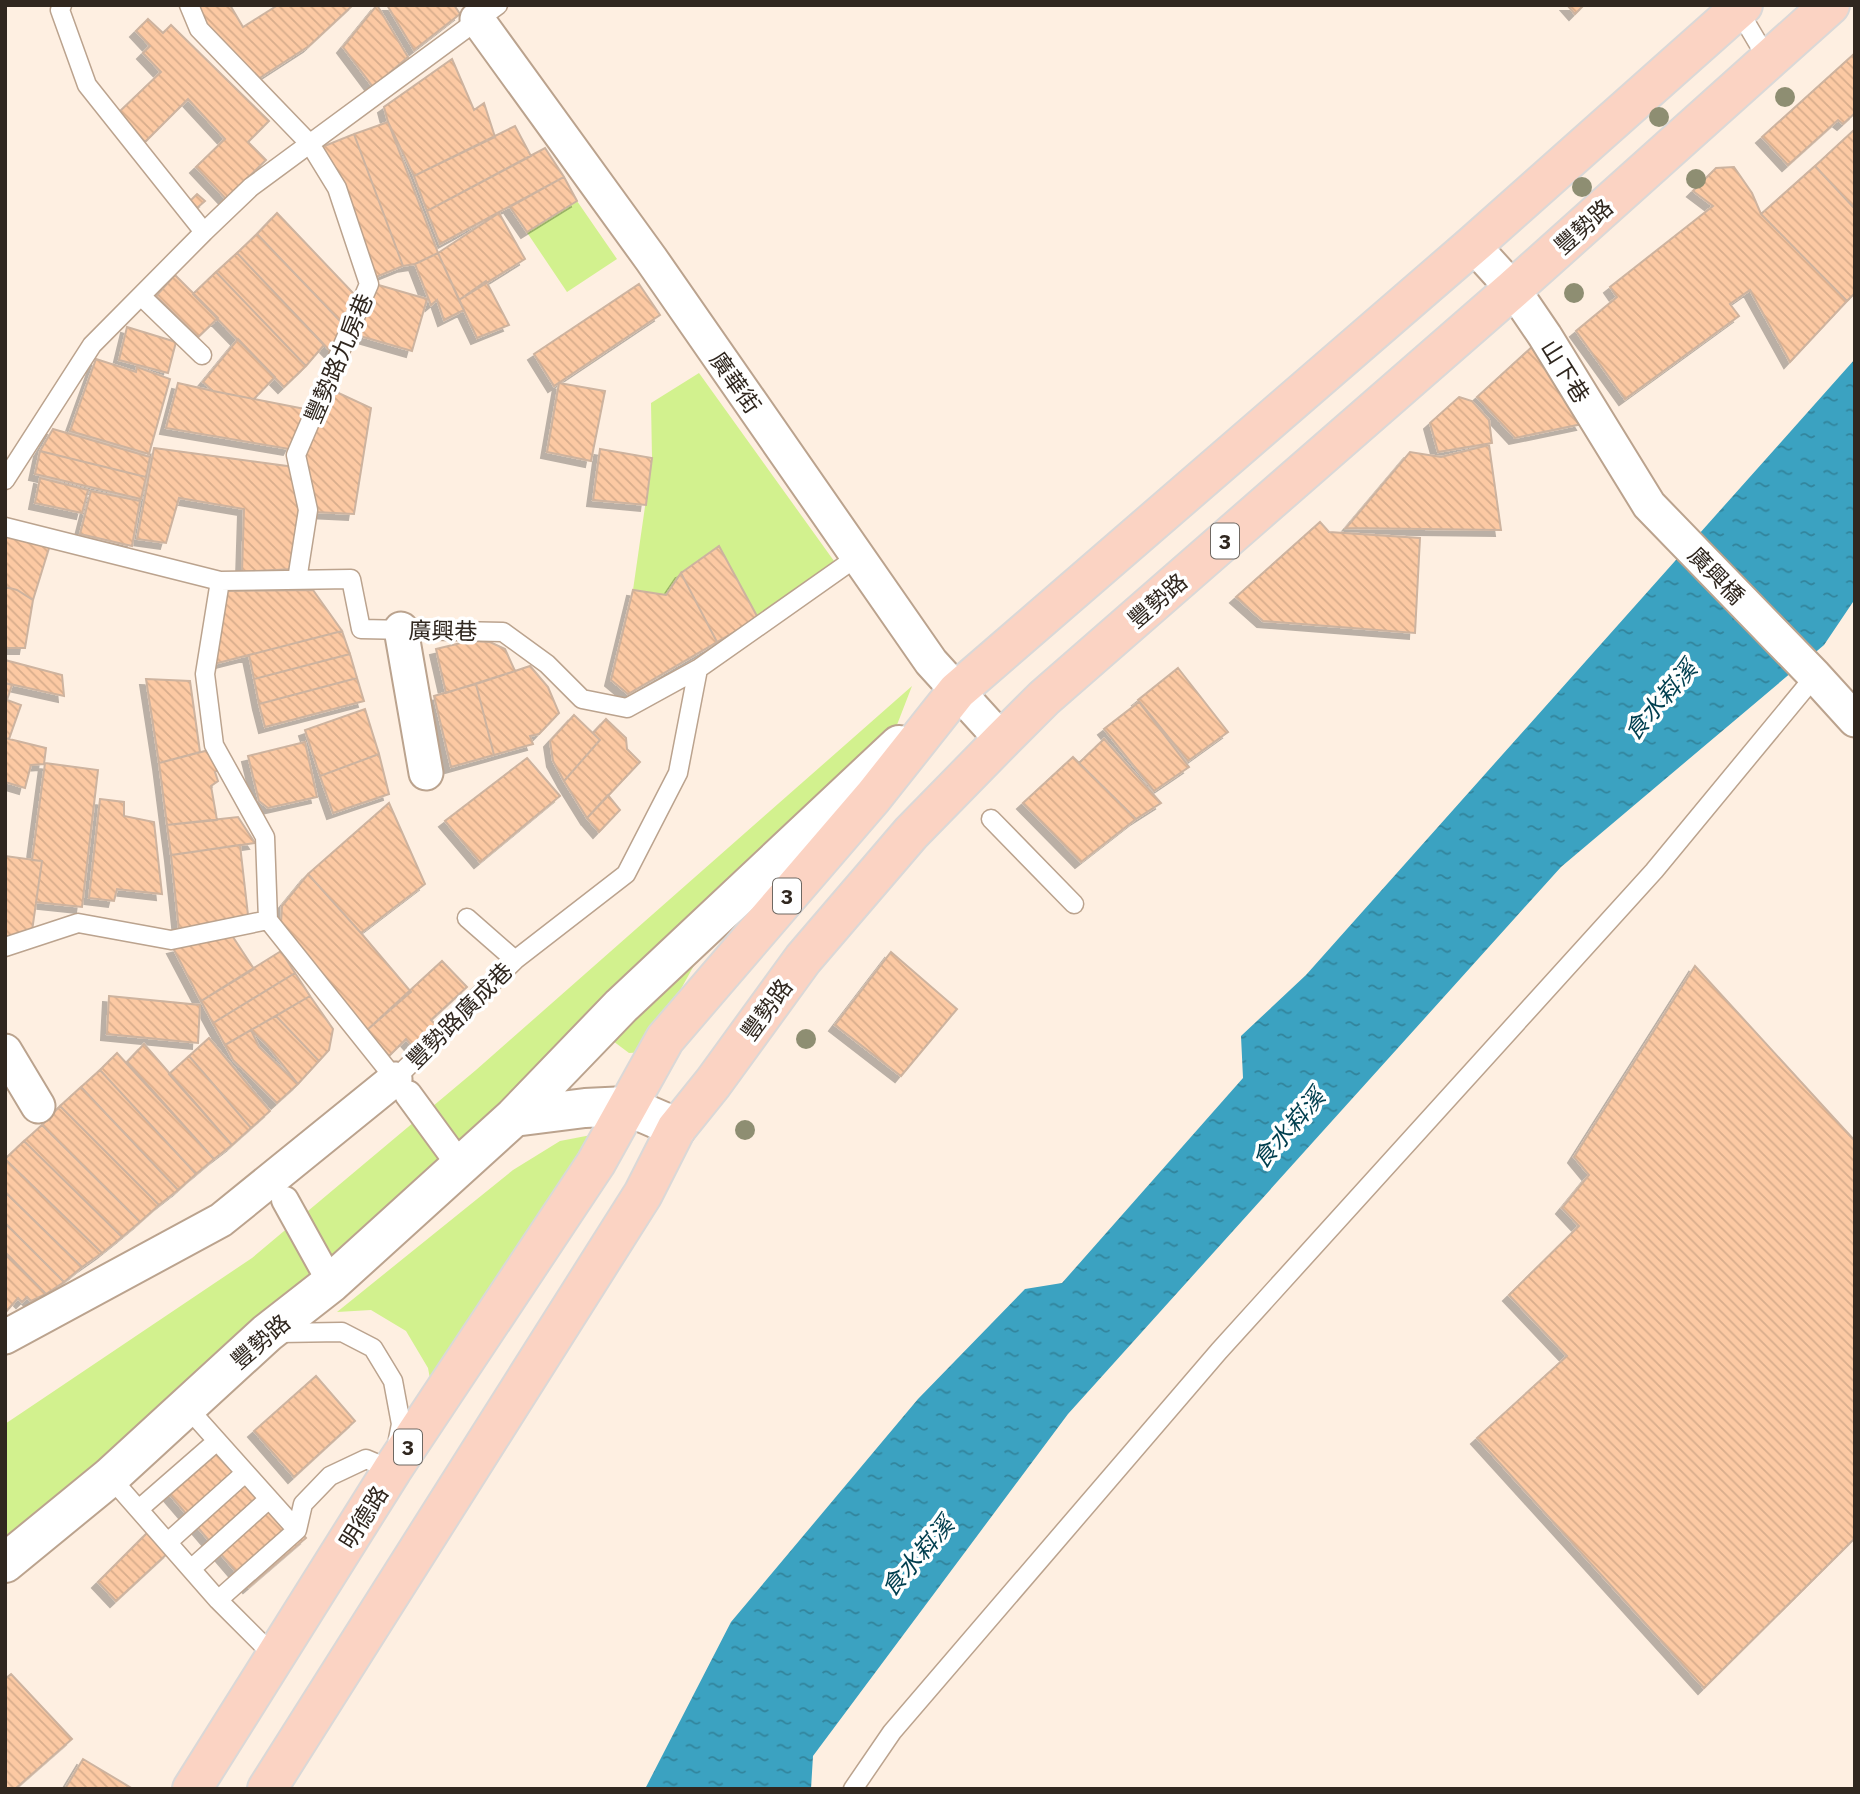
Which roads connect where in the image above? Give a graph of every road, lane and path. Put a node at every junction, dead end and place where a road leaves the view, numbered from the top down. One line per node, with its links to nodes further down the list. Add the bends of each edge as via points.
1 (62, 5): 8 (lane, via 87,85)
2 (189, 5): 7 (lane, 豐勢路九房巷, via 199,29)
3 (1830, 5): 6 (main road, 豐勢路 / 3)
4 (1739, 7): 6 (lane); 9 (main road, 豐勢路 / 3)
5 (487, 12): 7 (lane); 16 (street, 廣華街)
6 (1768, 61): 10 (main road, 豐勢路 / 3)
7 (310, 144): 8 (lane, via 251,187); 17 (lane, 豐勢路九房巷, via 337,188 369,284 296,455 308,510)
8 (204, 232): 11 (lane)
9 (1473, 245): 10 (street, 山下巷); 22 (main road, 豐勢路 / 3)
10 (1513, 289): 14 (street, 山下巷); 24 (main road, 豐勢路 / 3, via 1044,698)
11 (141, 296): 12 (lane); 13 (lane, via 92,345)
12 (202, 355)
13 (5, 480)
14 (1649, 505): 21 (street, 廣興橋)
15 (5, 527): 18 (lane, 廣興巷)
16 (857, 557): 20 (lane, 廣興巷); 22 (street, 廣華街)
17 (297, 580): 18 (lane, 廣興巷); 19 (lane, 廣興巷, via 351,579 361,629)
18 (220, 581): 29 (lane, via 205,674 214,745 265,837)
19 (401, 629): 20 (lane, 廣興巷, via 503,632 547,664 582,699 626,708); 25 (street)
20 (698, 669): 31 (lane, 豐勢路廣成巷, via 678,773 626,874)
21 (1815, 676): 23 (street); 58 (lane, via 1654,871 1182,1394 892,1732)
22 (957, 691): 24 (street, 廣華街); 35 (main road, 豐勢路 / 3, via 873,797 665,1039); 36 (street, 豐勢路, via 621,1006)
23 (1855, 720)
24 (1002, 740): 37 (main road, 豐勢路 / 3, via 911,833 803,959)
25 (426, 773)
26 (991, 819): 27 (lane)
27 (1074, 904)
28 (467, 918): 31 (lane)
29 (268, 920): 30 (lane, via 171,940 78,923); 33 (lane, 豐勢路廣成巷)
30 (5, 947)
31 (515, 960): 33 (lane, 豐勢路廣成巷)
32 (5, 1051): 34 (street)
33 (401, 1087): 38 (street); 39 (street)
34 (38, 1106)
35 (627, 1106): 36 (street); 37 (street); 46 (main road, 明德路 / 3, via 596,1163)
36 (514, 1117): 38 (street, 豐勢路)
37 (676, 1129): 57 (main road, 3, via 643,1194)
38 (460, 1165): 40 (street, 豐勢路)
39 (288, 1187): 40 (street); 42 (street)
40 (331, 1283): 41 (street, 豐勢路)
41 (267, 1333): 43 (street, 豐勢路); 46 (lane, via 342,1332 373,1348 393,1381 401,1424)
42 (5, 1338)
43 (186, 1406): 44 (lane); 47 (street, 豐勢路)
44 (217, 1441): 45 (lane); 49 (lane)
45 (242, 1469): 48 (lane); 51 (lane)
46 (392, 1471): 50 (lane, via 366,1459 330,1476 303,1504); 55 (main road, 明德路 / 3)
47 (110, 1477): 49 (lane); 52 (street, 豐勢路)
48 (272, 1504): 50 (lane); 53 (lane)
49 (139, 1509): 51 (lane)
50 (297, 1530): 54 (lane)
51 (165, 1539): 53 (lane)
52 (5, 1563)
53 (195, 1573): 54 (lane)
54 (218, 1600): 55 (lane)
55 (275, 1657): 56 (main road, 明德路 / 3)
56 (192, 1789)
57 (267, 1789)
58 (853, 1789)

